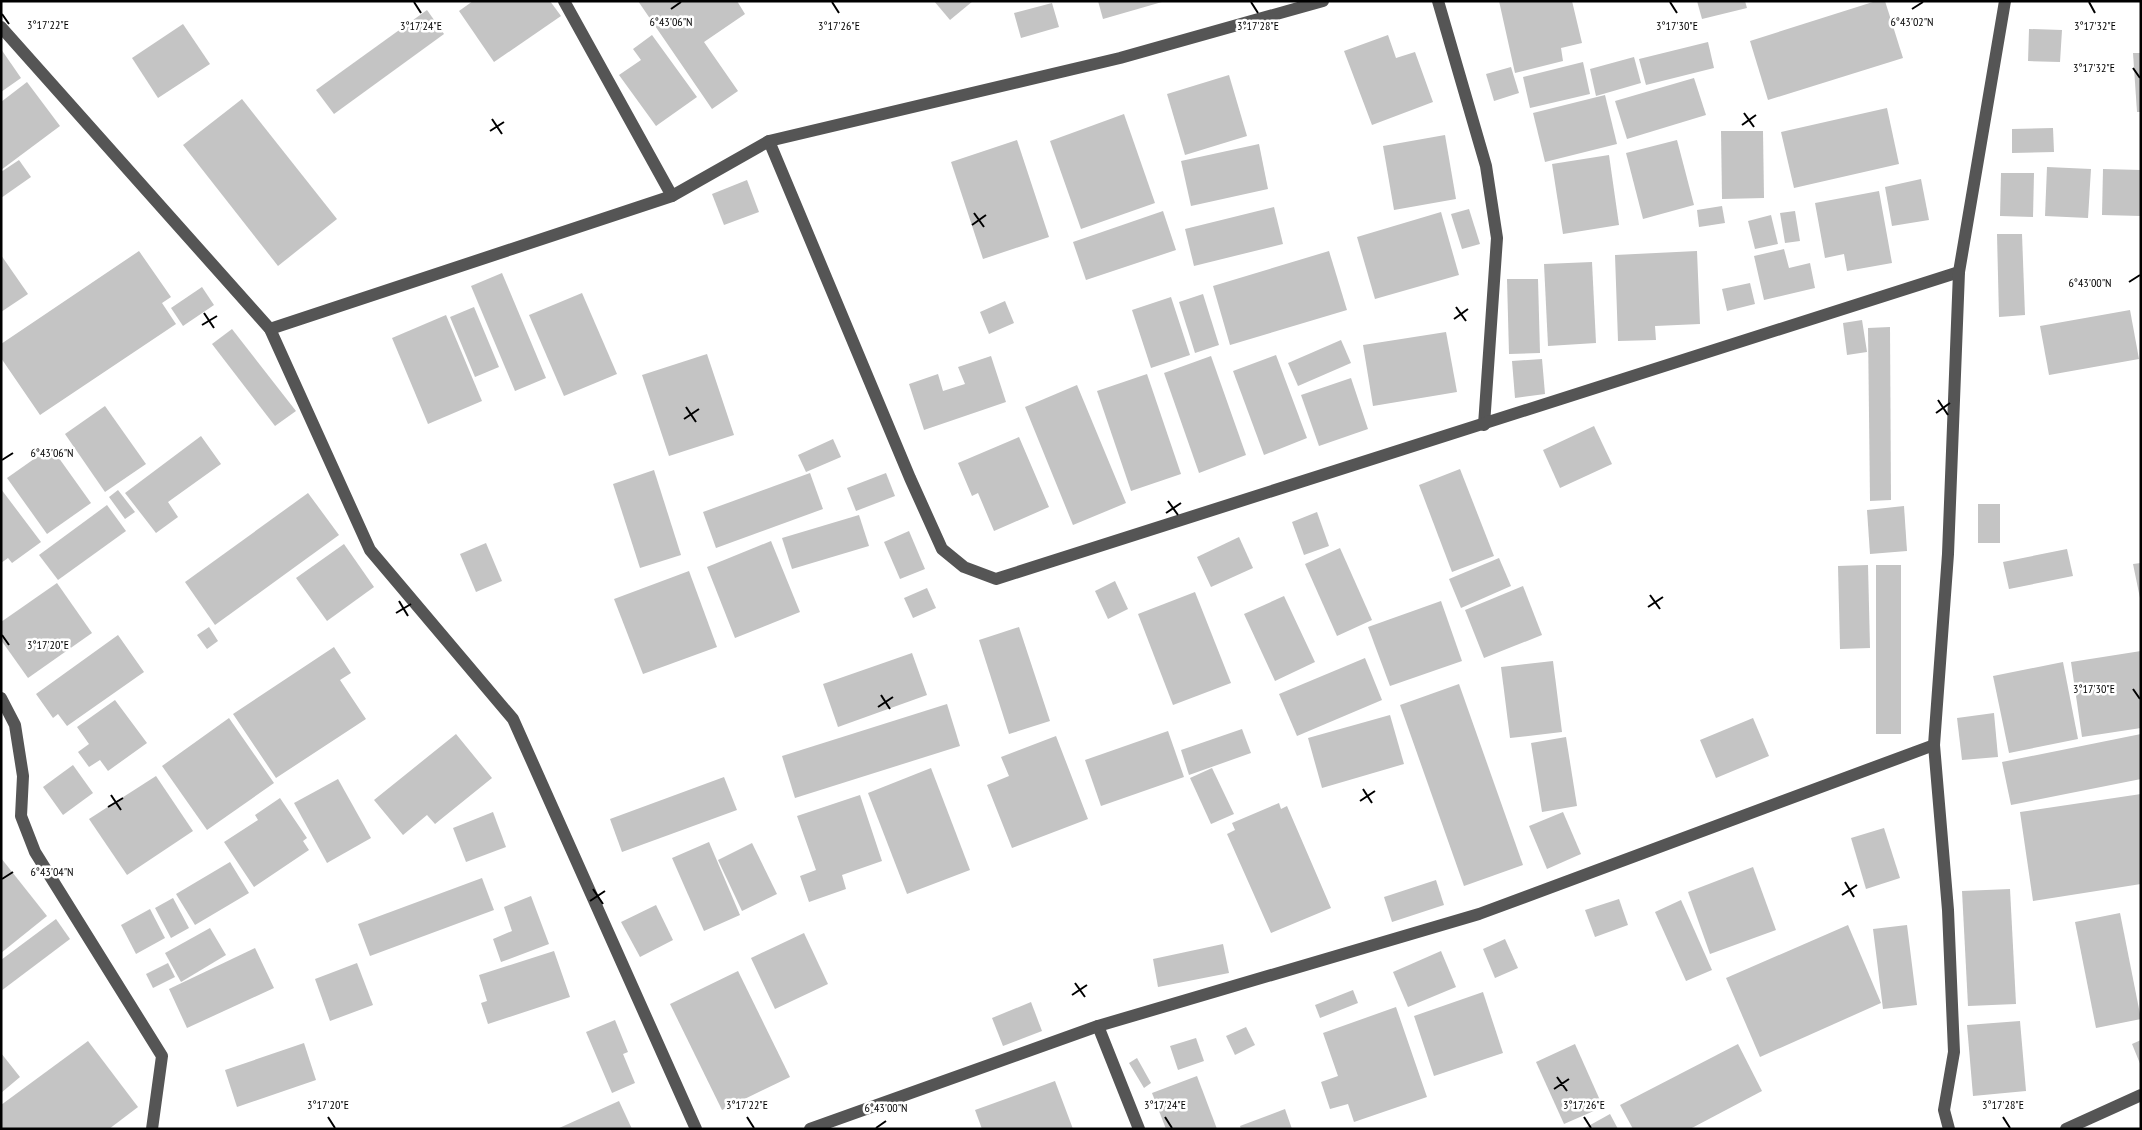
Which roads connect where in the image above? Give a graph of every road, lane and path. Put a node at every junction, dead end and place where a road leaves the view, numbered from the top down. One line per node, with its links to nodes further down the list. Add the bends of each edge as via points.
1 (564, 1): 7 (street)
2 (1323, 1): 6 (street, via 1120,58)
3 (1438, 1): 10 (street, via 1486,166 1497,238)
4 (2005, 1): 8 (street)
5 (1, 27): 9 (street)
6 (769, 141): 7 (street); 10 (street, via 942,549 964,567 996,579)
7 (672, 196): 9 (street)
8 (1959, 272): 10 (street); 12 (street, via 1948,554)
9 (270, 329): 16 (street, via 370,550 513,718)
10 (1484, 425)
11 (1, 698): 15 (street, via 15,725 23,776 21,816 35,852 162,1056)
12 (1934, 745): 13 (street, via 1479,914); 19 (street, via 1948,910 1954,1052 1944,1110)
13 (1098, 1026): 17 (street); 18 (street)
14 (2141, 1095): 20 (street)
15 (152, 1129)
16 (696, 1129)
17 (810, 1129)
18 (1139, 1129)
19 (1949, 1129)
20 (2066, 1129)

